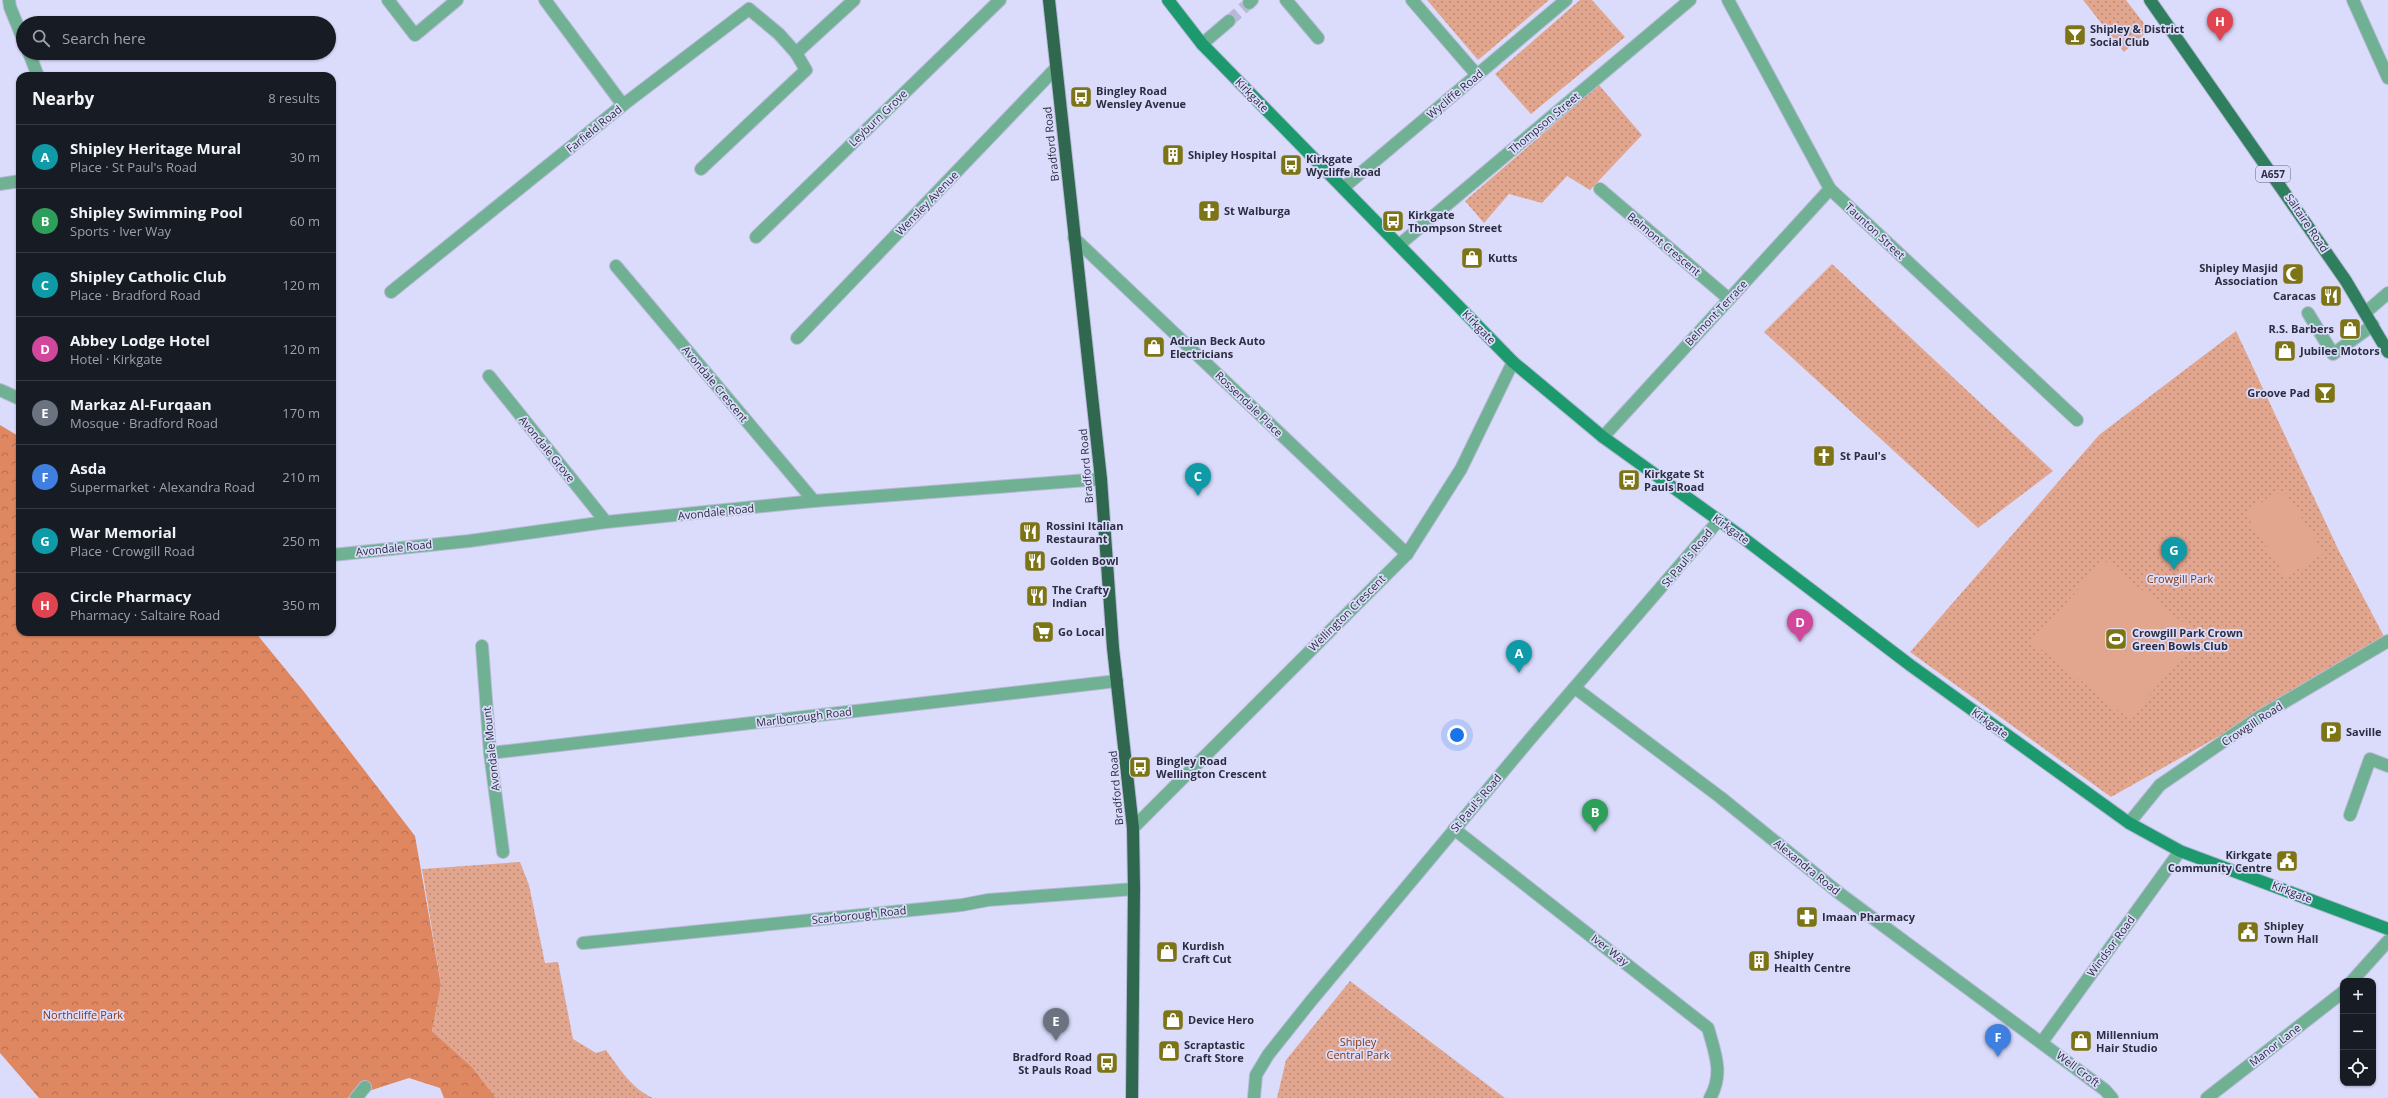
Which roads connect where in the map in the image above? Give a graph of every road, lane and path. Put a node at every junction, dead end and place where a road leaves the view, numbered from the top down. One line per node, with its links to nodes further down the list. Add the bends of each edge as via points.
1 (9, 0): 17 (street)
2 (388, 0): 3 (street, via 415,35)
3 (457, 0)
4 (545, 0): 26 (street)
5 (854, 0): 20 (street)
6 (1000, 0): 33 (street, Leyburn Grove)
7 (1049, 0): 22 (highway, Bradford Road)
8 (1168, 0): 19 (street, Kirkgate)
9 (1286, 0): 18 (street)
10 (1412, 0): 24 (street)
11 (1566, 0): 24 (street, Wycliffe Road)
12 (1690, 0): 35 (street, Thompson Street)
13 (1728, 0): 32 (street, Taunton Street)
14 (2150, 0): 40 (main road, Saltaire Road / A657, via 2292,200)
15 (2353, 0): 25 (street)
16 (1229, 21): 19 (street)
17 (16, 22)
18 (1318, 38)
19 (1202, 44): 30 (street, Kirkgate)
20 (796, 53): 26 (street, Farfield Road, via 779,34 749,9); 27 (street, Farfield Road, via 806,70)
21 (32, 60): 23 (street)
22 (1056, 68): 34 (highway, Bradford Road); 43 (street, Wensley Avenue)
23 (36, 72)
24 (1477, 75): 30 (street, Wycliffe Road)
25 (2388, 78)
26 (624, 105): 37 (street, Farfield Road)
27 (701, 169)
28 (16, 182): 29 (street)
29 (0, 184)
30 (1343, 188): 35 (street, Kirkgate)
31 (1600, 189): 39 (street, Belmont Crescent)
32 (1830, 189): 39 (street, Belmont Terrace); 49 (street, Taunton Street)
33 (756, 237)
34 (1074, 238): 51 (highway, Bradford Road); 55 (street, Rossendale Place)
35 (1399, 245): 45 (street, Kirkgate)
36 (616, 266): 52 (street, Avondale Crescent)
37 (392, 292)
38 (2388, 294): 40 (street)
39 (1729, 299): 50 (street, Belmont Terrace)
40 (2366, 312): 42 (main road, Saltaire Road / A657)
41 (2308, 314): 42 (street, via 2333,354)
42 (2373, 325): 44 (main road, Saltaire Road / A657)
43 (797, 338)
44 (2388, 352)
45 (1513, 362): 50 (street, Kirkgate); 55 (street, Wellington Crescent, via 1461,468)
46 (489, 376): 54 (street, Avondale Grove)
47 (0, 390): 48 (street)
48 (16, 397)
49 (2077, 420)
50 (1603, 437): 53 (street, Kirkgate)
51 (1101, 479): 52 (street, Avondale Road); 59 (highway, Bradford Road)
52 (814, 501): 54 (street, Avondale Road)
53 (1719, 520): 60 (street, St Paul's Road); 64 (street, Kirkgate, via 1910,665)
54 (606, 522): 56 (street, Avondale Road, via 469,541)
55 (1406, 554): 65 (street, Wellington Crescent)
56 (336, 555)
57 (2388, 641): 64 (street, Crowgill Road, via 2259,717 2160,785)
58 (482, 646): 61 (street, Avondale Mount)
59 (1117, 681): 61 (street, Marlborough Road); 65 (highway, Bradford Road)
60 (1575, 688): 66 (street, St Paul's Road); 75 (street, Alexandra Road, via 1720,797 1839,893)
61 (490, 753): 68 (street, Avondale Mount)
62 (2388, 766): 63 (street, via 2370,760)
63 (2350, 814)
64 (2129, 823): 67 (street, Kirkgate)
65 (1133, 828): 69 (highway, Bradford Road)
66 (1454, 829): 79 (street, St Paul's Road, via 1268,1055 1256,1075); 80 (street, Iver Way, via 1708,1028 1719,1066 1718,1080)
67 (2180, 851): 70 (street, Kirkgate); 75 (street, Windsor Road)
68 (504, 852)
69 (1134, 889): 72 (street, Scarborough Road, via 988,900); 78 (highway, Bradford Road)
70 (2388, 929)
71 (2388, 941): 73 (street)
72 (583, 943)
73 (2355, 978)
74 (2340, 994): 82 (street, Manor Lane)
75 (2042, 1042): 81 (street, Well Croft)
76 (365, 1087): 77 (street)
77 (356, 1098)
78 (1132, 1098)
79 (1254, 1098)
80 (1710, 1098)
81 (2112, 1098)
82 (2207, 1098)

